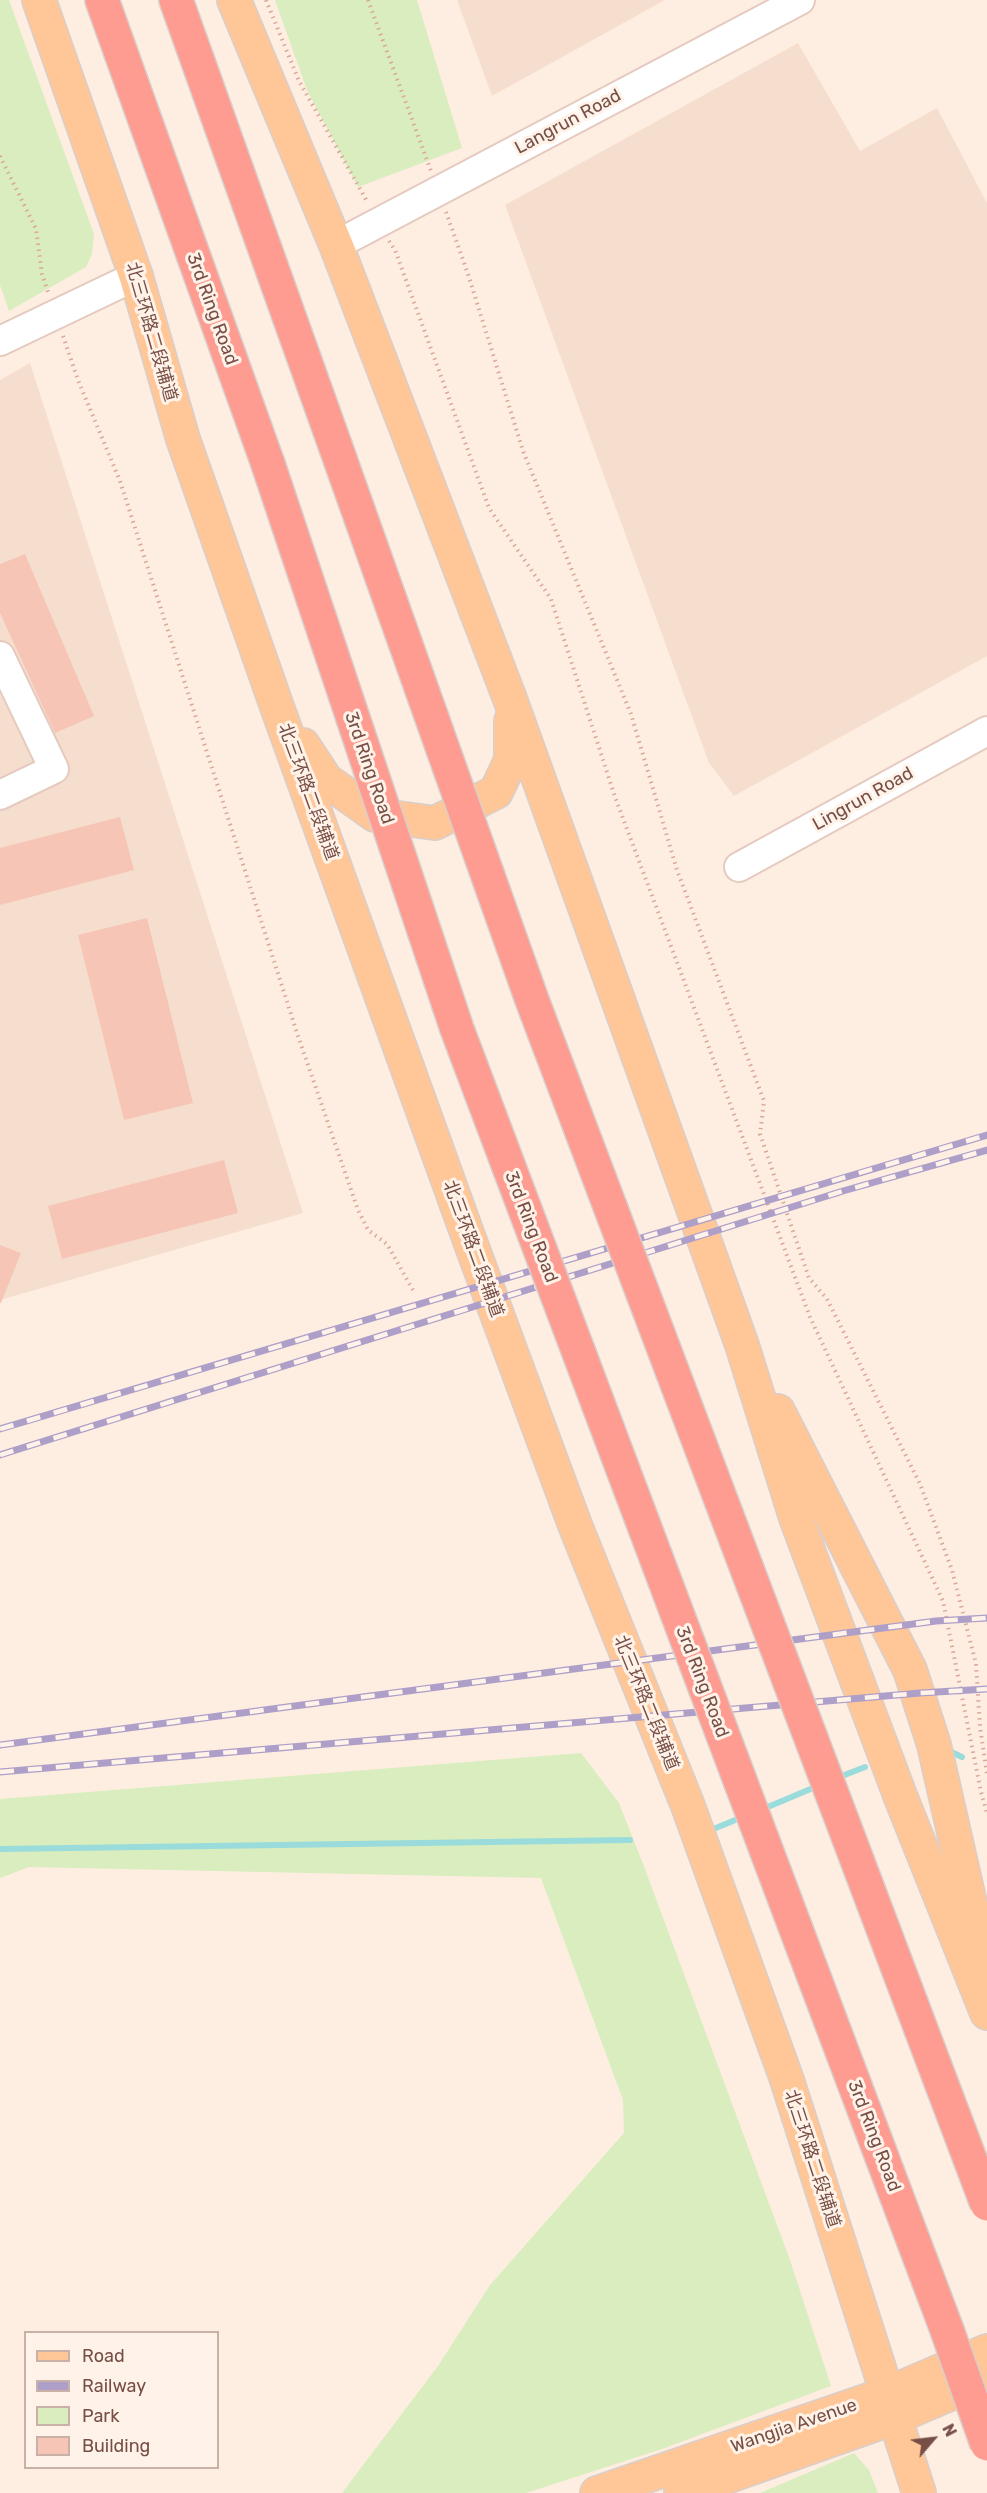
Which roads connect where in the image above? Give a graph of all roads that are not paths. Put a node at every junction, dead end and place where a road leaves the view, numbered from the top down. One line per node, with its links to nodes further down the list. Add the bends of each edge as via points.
1 (39, 0): 9 (main road, 北三环路二段辅道)
2 (176, 0): 7 (highway)
3 (192, 0): 7 (highway)
4 (234, 0): 8 (main road)
5 (800, 0): 8 (street, Langrun Road)
6 (103, 7): 24 (highway, 3rd Ring Road, bridge, via 268,464 457,1029)
7 (213, 102): 20 (highway, bridge, via 532,1000)
8 (336, 245): 12 (main road)
9 (136, 276): 10 (street); 13 (main road, 北三环路二段辅道, via 183,439)
10 (0, 341)
11 (0, 656): 15 (street, via 54,769)
12 (510, 699): 13 (main road, via 511,760 496,792 435,823 375,815 326,780); 17 (main road)
13 (276, 704): 23 (main road, 北三环路二段辅道, via 571,1514 688,1806 787,2080)
14 (987, 731): 16 (street, Lingrun Road)
15 (0, 795)
16 (739, 867)
17 (742, 1345): 18 (main road, via 910,1670 934,1745); 19 (main road, via 804,1540)
18 (987, 1977)
19 (987, 2013)
20 (987, 2204)
21 (987, 2350): 23 (main road, Wangjia Avenue)
22 (987, 2379): 23 (main road, Wangjia Avenue)
23 (892, 2405): 25 (main road, Wangjia Avenue); 26 (main road, Wangjia Avenue); 27 (main road, 北三环路二段辅道)
24 (987, 2444)
25 (597, 2493)
26 (681, 2493)
27 (919, 2493)

